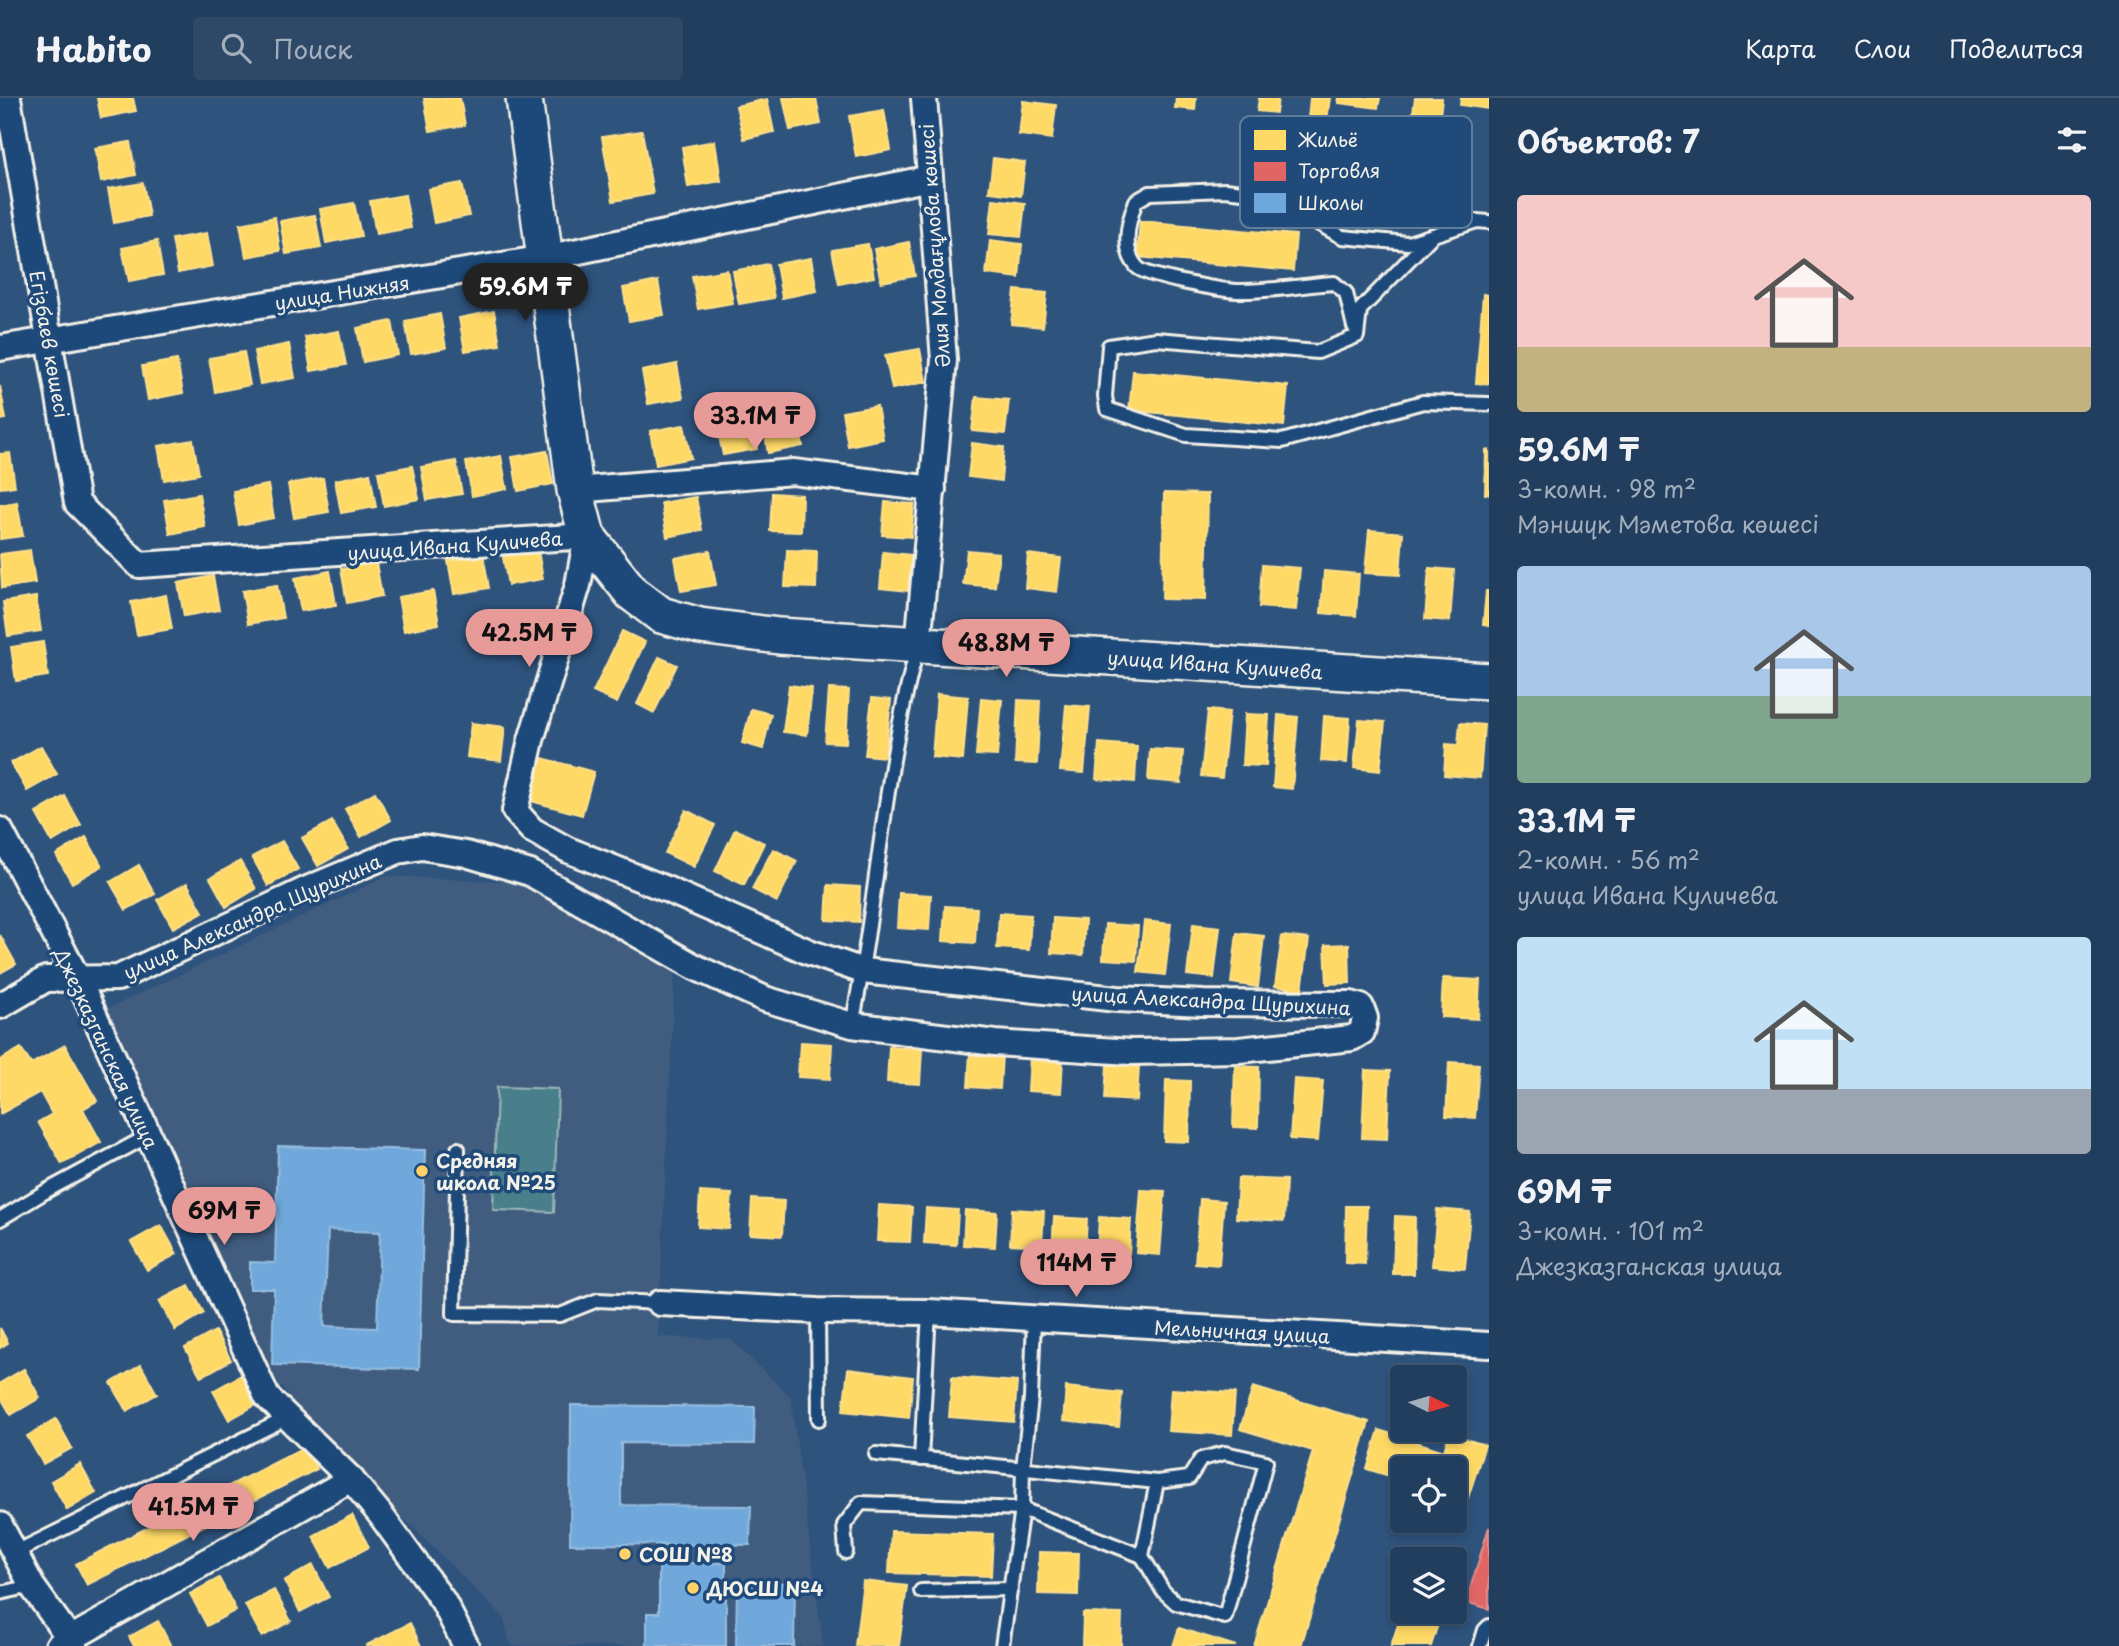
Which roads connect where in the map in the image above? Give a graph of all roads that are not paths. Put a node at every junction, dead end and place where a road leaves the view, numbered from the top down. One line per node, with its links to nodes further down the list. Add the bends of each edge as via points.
1 (8, 98): 11 (street, Егізбаев көшесі)
2 (524, 98): 9 (street)
3 (924, 98): 4 (street, Әлия Молдағұлова көшесі)
4 (930, 178): 9 (street, улица Нижняя); 14 (street, Әлия Молдағұлова көшесі, via 944,360)
5 (1240, 192): 10 (lane, via 1150,193 1136,201 1129,217 1128,252 1139,270 1236,291 1334,283 1346,293)
6 (1326, 228): 8 (lane, via 1342,237 1408,243)
7 (1457, 228): 8 (lane)
8 (1431, 237): 10 (lane, via 1360,310)
9 (545, 258): 11 (street, улица Нижняя); 15 (street)
10 (1357, 336): 13 (lane, via 1318,352 1156,339 1109,346 1107,409 1186,435 1282,441 1423,402)
11 (49, 341): 12 (street, улица Нижняя); 17 (street, Егізбаев көшесі, via 77,503)
12 (0, 348)
13 (1489, 404)
14 (933, 489): 15 (street, via 793,472); 18 (street, Әлия Молдағұлова көшесі)
15 (575, 490): 16 (street)
16 (587, 536): 17 (street, улица Ивана Куличева); 18 (street, улица Ивана Куличева, via 632,593 662,615 732,631); 21 (street, улица Александра Щурихина, via 578,585 531,740 515,811 532,830 568,850)
17 (139, 565)
18 (918, 645): 19 (street, улица Ивана Куличева); 21 (lane, via 896,732)
19 (1489, 681)
20 (0, 830): 22 (street, Джезказганская улица)
21 (863, 971): 24 (lane); 24 (street, улица Александра Щурихина, via 1117,999 1351,1004 1361,1007 1366,1018 1362,1032 1352,1038 1239,1050 1131,1052 995,1043)
22 (78, 979): 23 (street, улица Александра Щурихина, via 46,979); 24 (street, улица Александра Щурихина, via 118,978 305,890 398,850 422,847 466,853 530,873 695,967 765,999); 25 (street, Джезказганская улица)
23 (0, 1006)
24 (852, 1024)
25 (148, 1136): 27 (lane); 33 (street, Джезказганская улица, via 267,1397)
26 (458, 1149): 28 (lane, via 454,1314 560,1315 598,1300)
27 (0, 1219)
28 (660, 1303): 29 (street, Мельничная улица)
29 (818, 1311): 30 (street, Мельничная улица); 34 (lane)
30 (929, 1312): 31 (street, Мельничная улица); 36 (lane)
31 (1034, 1319): 32 (street, Мельничная улица); 37 (lane)
32 (1489, 1345)
33 (286, 1418): 38 (street, Джезказганская улица); 43 (lane)
34 (819, 1419)
35 (876, 1454): 36 (lane)
36 (921, 1459): 37 (lane)
37 (1023, 1468): 39 (lane); 40 (lane)
38 (351, 1479): 50 (street); 51 (street, Джезказганская улица, via 443,1601)
39 (1157, 1482): 44 (lane); 44 (lane, via 1189,1478 1201,1459 1225,1453 1266,1462 1225,1617 1175,1603)
40 (1022, 1509): 42 (lane, via 861,1503 844,1525); 44 (lane); 46 (lane)
41 (0, 1525): 43 (street)
42 (846, 1552)
43 (14, 1553): 45 (street)
44 (1142, 1556)
45 (32, 1586): 48 (lane); 50 (street)
46 (1011, 1589): 47 (lane); 52 (lane)
47 (921, 1591)
48 (0, 1593)
49 (1489, 1626): 53 (lane)
50 (68, 1644)
51 (466, 1646)
52 (1002, 1646)
53 (1480, 1646)

